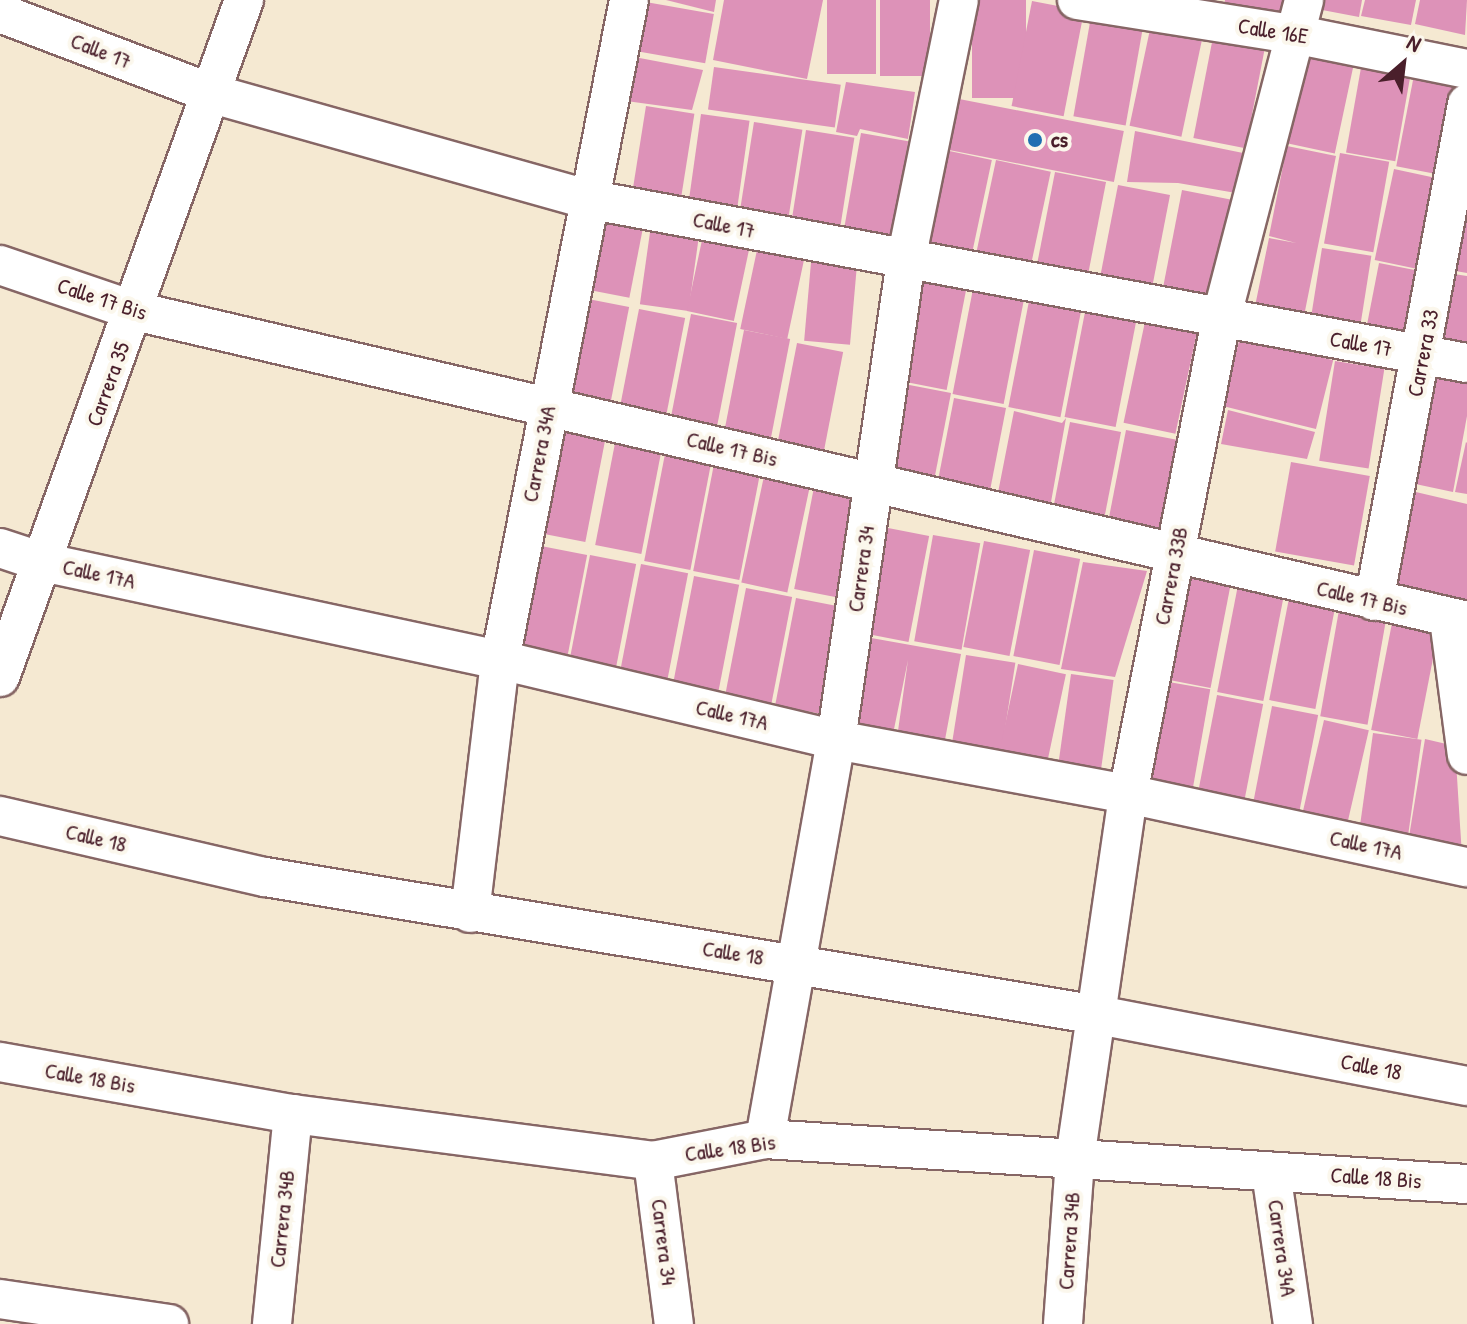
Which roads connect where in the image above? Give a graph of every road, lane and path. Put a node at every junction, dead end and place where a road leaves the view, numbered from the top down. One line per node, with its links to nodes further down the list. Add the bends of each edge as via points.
1 (244, 0): 8 (street, Carrera 35)
2 (629, 0): 10 (street, Carrera 34A)
3 (959, 0): 11 (street, Carrera 34)
4 (1077, 0): 6 (street, Calle 16E)
5 (0, 13): 8 (street, Calle 17)
6 (1301, 17): 7 (street, Calle 16E); 14 (street, Carrera 33B)
7 (1467, 69)
8 (213, 94): 10 (street, Calle 17); 13 (street, Carrera 35)
9 (1467, 104): 15 (street, Carrera 33)
10 (587, 199): 11 (street, Calle 17); 17 (street, Carrera 34A)
11 (906, 260): 14 (street, Calle 17); 18 (street, Carrera 34)
12 (0, 265): 13 (street, Calle 17 Bis)
13 (135, 311): 17 (street, Calle 17 Bis); 21 (street, Carrera 35)
14 (1221, 319): 15 (street, Calle 17); 20 (street, Carrera 33B)
15 (1423, 355): 16 (street, Calle 17); 22 (street, Carrera 33)
16 (1467, 363)
17 (548, 408): 18 (street, Calle 17 Bis); 24 (street, Carrera 34A)
18 (874, 481): 20 (street, Calle 17 Bis); 26 (street, Carrera 34)
19 (0, 548): 21 (street, Calle 17A)
20 (1175, 555): 22 (street, Calle 17 Bis); 28 (street, Carrera 33B)
21 (42, 562): 24 (street, Calle 17A); 25 (street, Carrera 35)
22 (1374, 601): 23 (street, Calle 17 Bis)
23 (1458, 620): 27 (street)
24 (500, 660): 26 (street, Calle 17A); 31 (street, Carrera 34A)
25 (0, 677)
26 (836, 740): 28 (street, Calle 17A); 32 (street, Carrera 34)
27 (1467, 755)
28 (1128, 794): 30 (street, Calle 17A); 33 (street, Carrera 33B)
29 (0, 816): 31 (street, Calle 18, via 265,877)
30 (1467, 867)
31 (470, 913): 32 (street, Calle 18)
32 (796, 963): 33 (street, Calle 18); 37 (street, Carrera 34)
33 (1098, 1015): 35 (street, Calle 18); 38 (street, Carrera 33B)
34 (0, 1062): 36 (street, Calle 18 Bis)
35 (1467, 1086)
36 (293, 1114): 39 (street, Calle 18 Bis); 44 (street, Carrera 34B)
37 (765, 1139): 38 (street, Calle 18 Bis); 39 (street, Calle 18 Bis)
38 (1075, 1159): 40 (street, Calle 18 Bis); 46 (street, Carrera 34B)
39 (653, 1161): 45 (street, Carrera 34)
40 (1271, 1172): 41 (street, Calle 18 Bis); 47 (street, Carrera 34A)
41 (1467, 1184)
42 (0, 1299): 43 (street)
43 (169, 1324)
44 (272, 1324)
45 (674, 1324)
46 (1063, 1324)
47 (1293, 1324)

